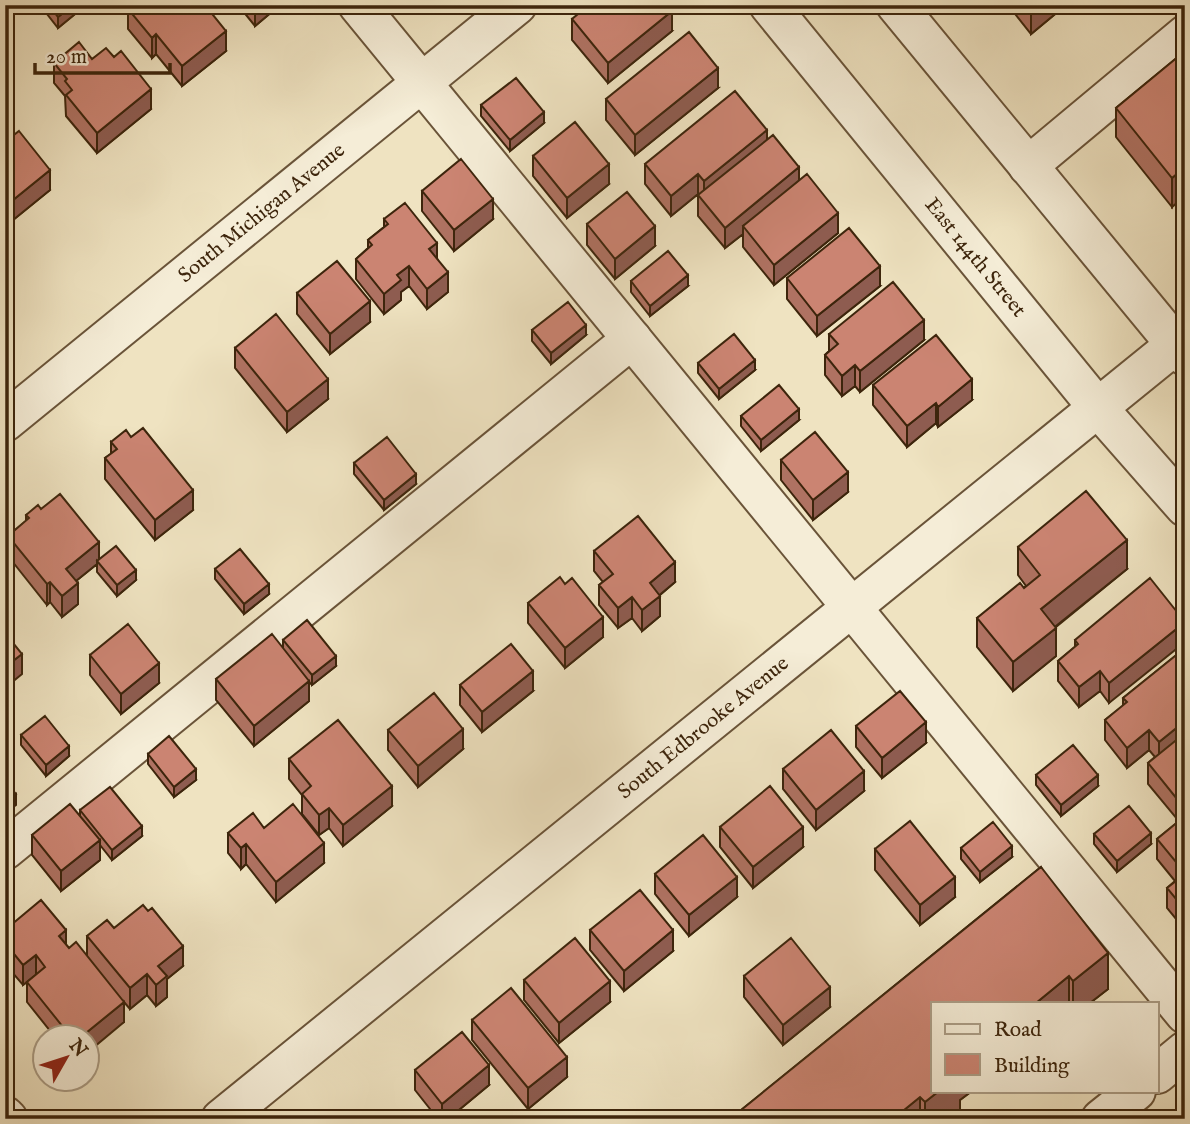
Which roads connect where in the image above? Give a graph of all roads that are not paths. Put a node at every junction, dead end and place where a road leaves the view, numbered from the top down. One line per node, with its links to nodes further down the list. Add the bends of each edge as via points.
1 (358, 5): 6 (street)
2 (517, 5): 6 (street, South Michigan Avenue)
3 (769, 5): 10 (street, East 144th Street)
4 (896, 5): 7 (street)
5 (1185, 35): 7 (street)
6 (422, 83): 8 (street); 11 (street, South Michigan Avenue)
7 (1028, 166): 9 (street)
8 (632, 339): 13 (street); 14 (street)
9 (1182, 346): 10 (street, South Edbrooke Avenue)
10 (1098, 408): 12 (street, East 144th Street); 13 (street, South Edbrooke Avenue)
11 (5, 422)
12 (1185, 507)
13 (852, 608): 15 (street, via 1059,883); 19 (street, South Edbrooke Avenue)
14 (5, 850)
15 (1185, 1014)
16 (1185, 1051): 17 (street)
17 (1158, 1073)
18 (1135, 1092): 20 (street)
19 (221, 1119)
20 (1101, 1119)

